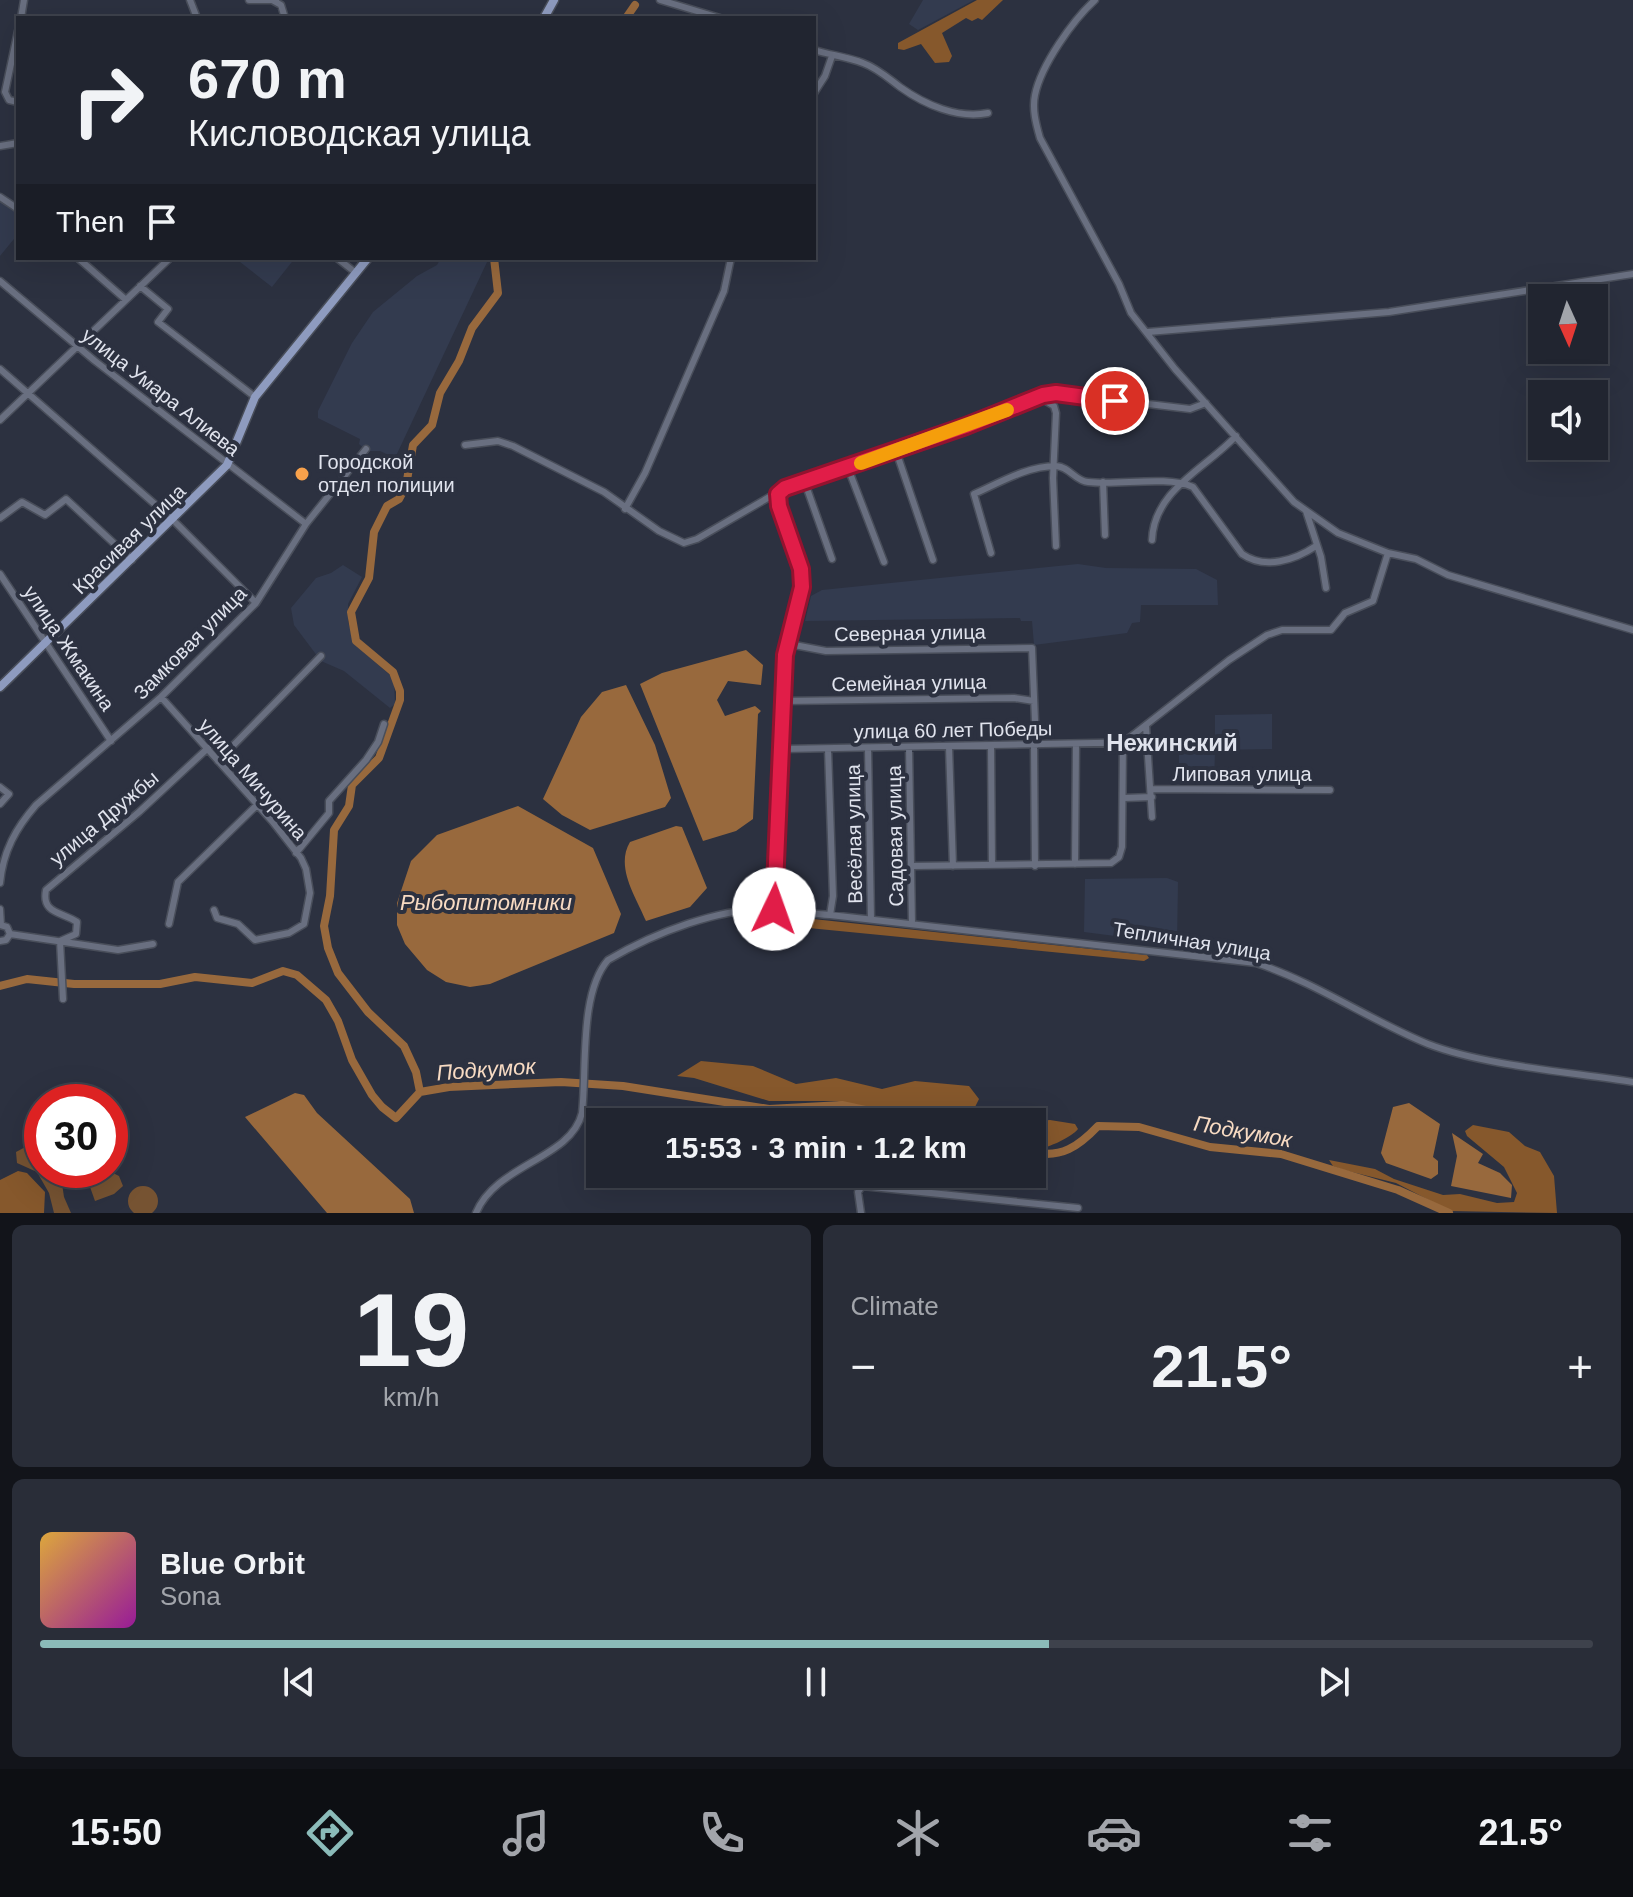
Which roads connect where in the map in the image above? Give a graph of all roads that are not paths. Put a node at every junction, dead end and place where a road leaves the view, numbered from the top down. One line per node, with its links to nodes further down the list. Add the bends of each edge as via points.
1 (249, 0): 4 (street)
2 (660, 0): 5 (street)
3 (1095, 0): 22 (street, via 1069,30 1035,91 1035,116 1040,138 1131,313)
4 (274, 1)
5 (713, 16)
6 (16, 40): 10 (street, via 5,92)
7 (816, 51): 8 (street)
8 (832, 56): 9 (street); 11 (street, via 860,61 949,112)
9 (816, 90)
10 (16, 102)
11 (988, 113)
12 (80, 260): 21 (street)
13 (168, 260): 20 (street)
14 (340, 260): 17 (street)
15 (366, 260): 17 (main road, Красивая улица)
16 (731, 260): 41 (street, via 724,291)
17 (356, 273): 26 (main road, Красивая улица)
18 (1633, 274): 22 (street, via 1389,312)
19 (0, 281): 23 (street, улица Умара Алиева)
20 (140, 286): 21 (street); 26 (street, via 168,309 158,322)
21 (126, 300): 23 (street)
22 (1148, 332): 28 (street)
23 (77, 346): 25 (street); 34 (street, улица Умара Алиева)
24 (0, 369): 25 (street)
25 (28, 394): 29 (street); 44 (street)
26 (255, 397): 34 (main road, Красивая улица)
27 (1039, 397): 28 (street, via 1056,393 1190,409); 33 (street); 35 (street, via 1056,413)
28 (1206, 403): 30 (street)
29 (0, 420)
30 (1236, 436): 39 (street); 42 (street)
31 (465, 445): 41 (street, via 504,442 604,492)
32 (366, 449): 45 (street, Замковая улица)
33 (896, 451): 36 (street); 54 (street)
34 (227, 465): 44 (main road, Красивая улица); 45 (street, улица Умара Алиева)
35 (1054, 466): 37 (street, via 1080,480); 48 (street); 50 (street, via 1013,476 974,494)
36 (848, 468): 38 (street); 55 (street)
37 (1103, 482): 39 (street); 46 (street)
38 (805, 483): 40 (street); 52 (street)
39 (1180, 484): 47 (street, via 1156,516); 49 (street, via 1198,492 1250,560 1294,558)
40 (778, 494): 41 (street, via 684,543); 61 (street, via 801,569)
41 (625, 509)
42 (1306, 511): 49 (street); 51 (street, via 1338,533)
43 (0, 518): 53 (street, via 22,502 45,515 66,499)
44 (173, 520): 53 (main road, Красивая улица); 58 (street)
45 (306, 524): 58 (street, Замковая улица)
46 (1105, 535)
47 (1152, 540)
48 (1056, 546)
49 (1316, 546): 57 (street)
50 (991, 553)
51 (1388, 553): 59 (street); 68 (street, via 1373,601 1345,613 1331,630 1267,635)
52 (832, 559)
53 (132, 560): 60 (main road, Красивая улица)
54 (933, 560)
55 (884, 562)
56 (0, 574): 60 (street, улица Жмакина)
57 (1326, 588)
58 (256, 603): 64 (street, Замковая улица)
59 (1633, 630)
60 (46, 642): 63 (main road, Красивая улица); 69 (street, улица Жмакина)
61 (789, 644): 65 (street); 66 (street, Северная улица, via 826,651 1032,648)
62 (321, 656): 81 (street)
63 (0, 687)
64 (161, 697): 69 (street, Замковая улица); 77 (street, улица Мичурина)
65 (783, 701): 66 (street, Семейная улица); 79 (street)
66 (1034, 701): 73 (street)
67 (384, 724): 89 (street, via 373,751 329,801 329,813)
68 (1146, 726): 70 (street); 71 (street)
69 (111, 741): 95 (street, Замковая улица, via 20,823 12,834)
70 (1124, 742): 71 (street, улица 60 лет Победы); 72 (street, улица 60 лет Победы); 85 (street)
71 (1147, 742): 84 (street)
72 (1076, 744): 73 (street, улица 60 лет Победы); 90 (street)
73 (1035, 745): 74 (street, улица 60 лет Победы); 94 (street)
74 (991, 746): 76 (street, улица 60 лет Победы); 91 (street)
75 (909, 747): 76 (street, улица 60 лет Победы); 78 (street, улица 60 лет Победы); 92 (street, Садовая улица)
76 (949, 747): 93 (street)
77 (208, 748): 81 (street, улица Мичурина); 106 (street, улица Дружбы, via 46,890 52,911 77,922 76,934)
78 (868, 748): 80 (street, улица 60 лет Победы); 100 (street, Весёлая улица)
79 (783, 749): 80 (street, улица 60 лет Победы); 97 (street)
80 (828, 749): 99 (street)
81 (218, 761): 87 (street, улица Мичурина)
82 (0, 787): 86 (street, via 9,794)
83 (1330, 790): 84 (street, Липовая улица)
84 (1152, 793): 85 (street, Липовая улица); 88 (street)
85 (1124, 798): 90 (street, via 1119,857 1111,863)
86 (0, 804)
87 (256, 806): 89 (street, улица Мичурина); 101 (street, via 178,882)
88 (1152, 817)
89 (296, 853): 98 (street, улица Мичурина, via 306,869 310,893 298,930 255,940 243,927 217,918)
90 (1075, 864): 94 (street)
91 (992, 865): 93 (street); 94 (street)
92 (913, 866): 93 (street); 102 (street, Садовая улица)
93 (953, 866)
94 (1035, 866)
95 (0, 883)
96 (0, 909): 103 (street)
97 (774, 909): 99 (street, Тепличная улица); 111 (street, Тепличная улица, via 701,921 608,960 592,993 581,1119 575,1130 486,1194)
98 (214, 910)
99 (830, 915): 100 (street, Тепличная улица)
100 (871, 919): 102 (street, Тепличная улица)
101 (169, 924)
102 (912, 924): 109 (street, Тепличная улица, via 1256,963 1295,976 1439,1047)
103 (0, 925): 104 (street)
104 (10, 934): 105 (street); 106 (street)
105 (0, 941)
106 (60, 941): 107 (street, via 118,950); 108 (street)
107 (153, 944)
108 (63, 999)
109 (1633, 1082)
110 (1078, 1208): 112 (street, via 862,1186)
111 (476, 1213)
112 (861, 1213)

